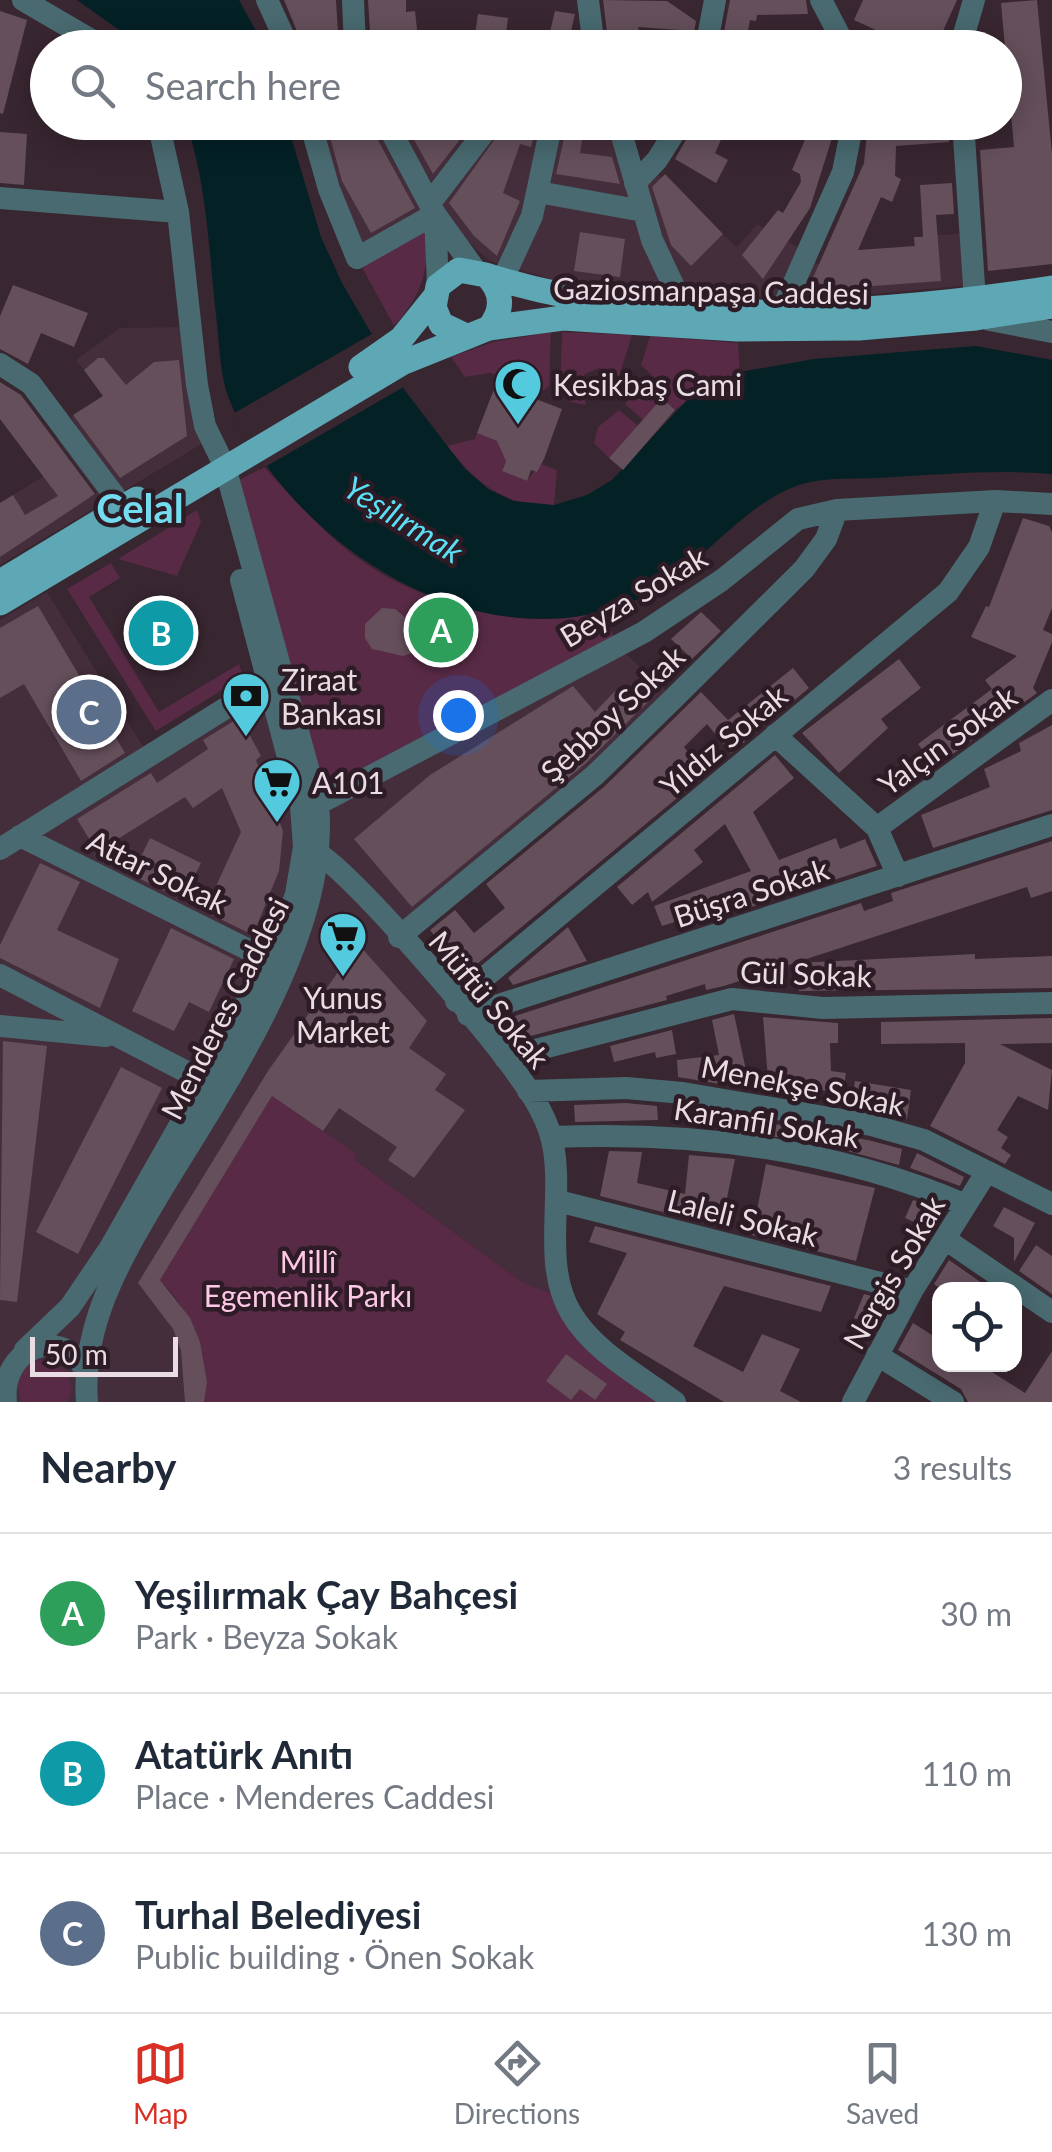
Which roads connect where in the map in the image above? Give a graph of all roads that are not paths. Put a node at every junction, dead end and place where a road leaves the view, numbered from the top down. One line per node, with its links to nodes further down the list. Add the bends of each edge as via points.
1 (24, 0): 8 (street)
2 (267, 0): 9 (street)
3 (352, 0): 10 (street)
4 (588, 0): 11 (street)
5 (714, 0): 12 (street)
6 (821, 0): 13 (street)
7 (974, 0): 14 (street)
8 (75, 30)
9 (281, 30)
10 (354, 30)
11 (587, 30)
12 (709, 30)
13 (837, 30)
14 (965, 30)
15 (162, 140): 29 (street)
16 (315, 140): 27 (street, via 357,258)
17 (396, 140): 27 (street)
18 (480, 140): 27 (street)
19 (548, 140): 25 (street)
20 (623, 140): 24 (street)
21 (670, 140): 24 (street)
22 (849, 140): 36 (street, via 843,172)
23 (964, 140): 35 (street)
24 (635, 183): 28 (street)
25 (538, 192): 28 (street); 30 (street, via 526,234)
26 (0, 198): 29 (street)
27 (433, 209): 30 (street); 32 (street)
28 (643, 211): 33 (street)
29 (178, 212): 41 (street, Menderes Caddesi, via 205,426)
30 (488, 276): 32 (main road, via 459,270); 33 (main road, Gaziosmanpaşa Caddesi, via 552,294); 37 (main road, via 500,301)
31 (1052, 288): 35 (main road, Gaziosmanpaşa Caddesi)
32 (436, 292): 37 (main road, via 441,324); 39 (main road)
33 (683, 306): 36 (main road, Gaziosmanpaşa Caddesi)
34 (1052, 306): 35 (main road, Gaziosmanpaşa Caddesi)
35 (976, 309): 36 (main road, Gaziosmanpaşa Caddesi); 37 (main road, Gaziosmanpaşa Caddesi, via 782,330 551,318); 38 (street)
36 (781, 312)
37 (477, 332): 39 (main road, Gaziosmanpaşa Caddesi)
38 (1052, 332)
39 (391, 359): 41 (main road)
40 (0, 364): 44 (street, via 32,384)
41 (216, 462): 44 (main road); 47 (main road); 48 (street, Menderes Caddesi)
42 (996, 501): 43 (street, Beyza Sokak); 45 (street, Beyza Sokak); 50 (street, Yıldız Sokak, via 979,547 948,592)
43 (1052, 504)
44 (123, 508): 46 (main road)
45 (837, 510): 51 (street, Beyza Sokak, via 798,520 644,632); 57 (street, Şebboy Sokak, via 804,569 674,698 595,775)
46 (0, 582)
47 (0, 603)
48 (275, 677): 51 (street, Menderes Caddesi); 54 (street); 55 (street, Menderes Caddesi)
49 (1052, 700): 53 (street, Yalçın Sokak)
50 (775, 735): 53 (street); 61 (street, Yıldız Sokak)
51 (318, 804): 55 (street, Menderes Caddesi)
52 (1052, 825): 56 (street, Büşra Sokak)
53 (877, 828): 56 (street)
54 (10, 842): 58 (street, Attar Sokak)
55 (311, 849): 57 (street, Müftü Sokak); 58 (street, Menderes Caddesi); 77 (street, Menderes Caddesi, via 302,930 108,1286)
56 (898, 876): 61 (street, Büşra Sokak)
57 (400, 937): 61 (street, Müftü Sokak)
58 (269, 960): 65 (street, Menderes Caddesi)
59 (0, 975): 63 (street)
60 (1052, 1003): 64 (street, Gül Sokak, via 823,1008 732,999)
61 (462, 1008): 64 (street, Müftü Sokak)
62 (0, 1026): 63 (street)
63 (120, 1038): 65 (street)
64 (506, 1058): 66 (street, Müftü Sokak)
65 (206, 1082): 75 (street, Menderes Caddesi, via 91,1279)
66 (528, 1090): 67 (street, Müftü Sokak); 68 (street, Menekşe Sokak, via 626,1088 810,1112 924,1140)
67 (552, 1137): 69 (street, Müftü Sokak); 71 (street, Karanfil Sokak, via 642,1133 721,1142 852,1165)
68 (986, 1173): 70 (street, Menekşe Sokak); 71 (street, Nergis Sokak)
69 (558, 1202): 73 (street, Laleli Sokak); 80 (street, Müftü Sokak, via 557,1265 570,1312 594,1342)
70 (1052, 1204)
71 (966, 1205): 72 (street, Nergis Sokak)
72 (945, 1239): 73 (street, Nergis Sokak); 74 (street)
73 (912, 1291): 76 (street, Nergis Sokak)
74 (1052, 1312)
75 (15, 1354): 77 (street, via 39,1345 60,1347); 79 (street, via 6,1371)
76 (878, 1355): 81 (street, Nergis Sokak); 82 (street)
77 (86, 1372): 78 (street, Menderes Caddesi)
78 (86, 1401)
79 (6, 1402)
80 (675, 1402)
81 (853, 1402)
82 (952, 1402)

